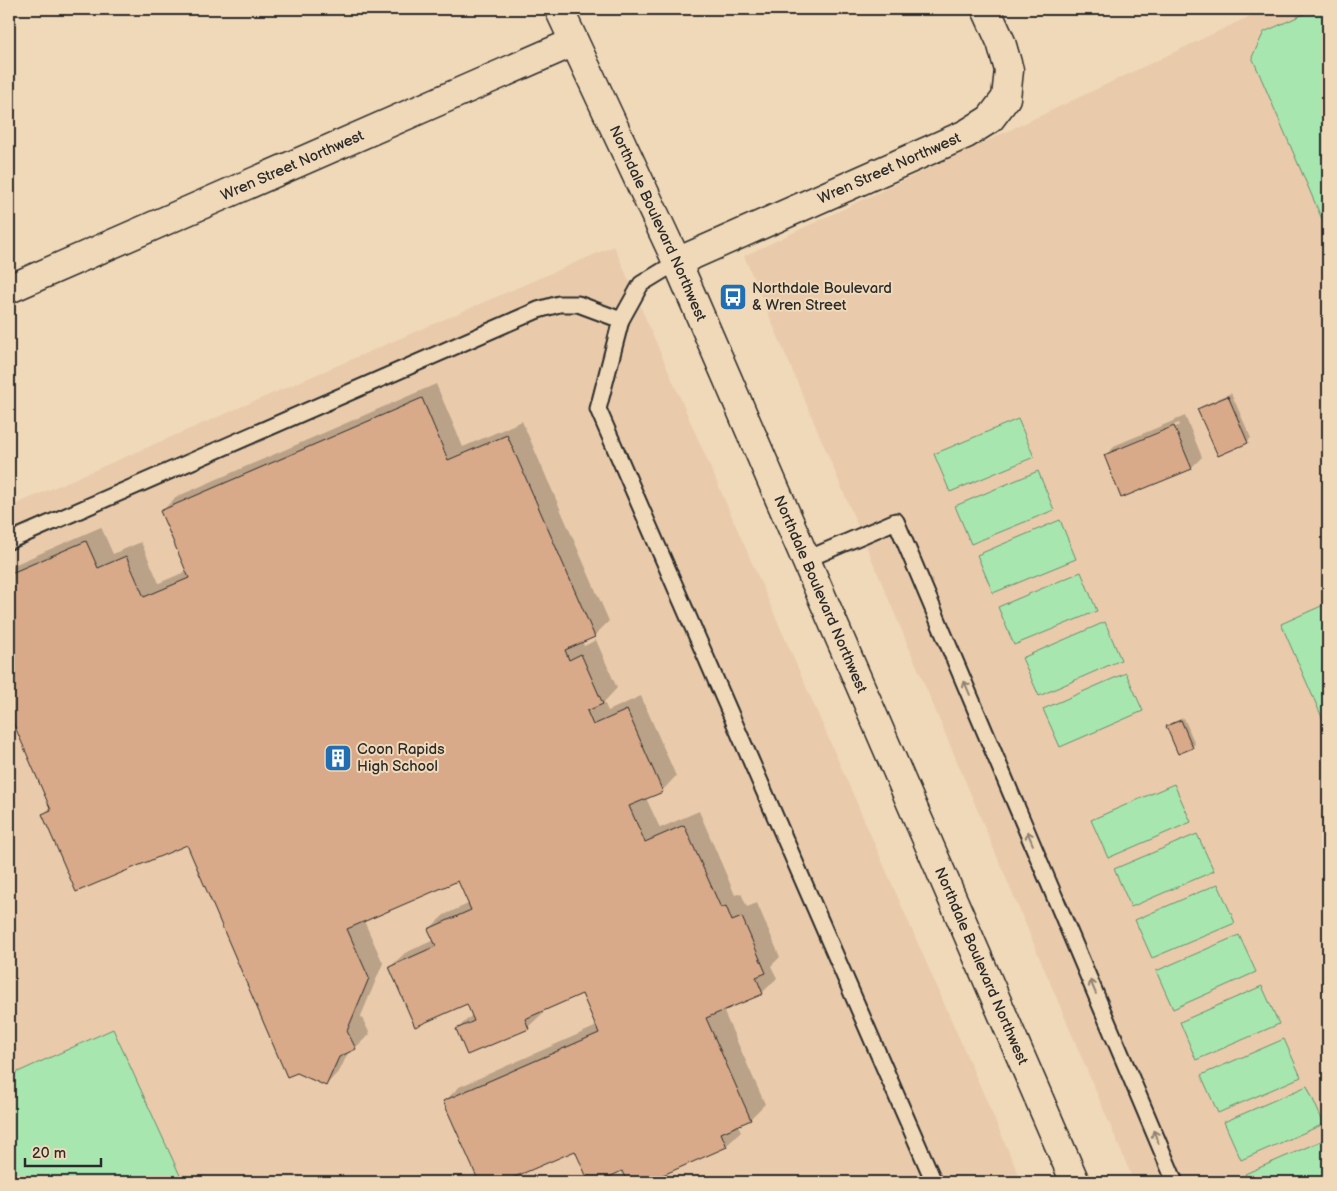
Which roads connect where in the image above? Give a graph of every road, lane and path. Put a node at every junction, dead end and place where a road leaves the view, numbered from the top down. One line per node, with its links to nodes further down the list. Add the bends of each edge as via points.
1 (559, 9): 3 (street, Northdale Boulevard Northwest)
2 (986, 9): 4 (street, Wren Street Northwest, via 1009,70 1006,98 990,119 966,134)
3 (574, 42): 4 (street, Northdale Boulevard Northwest); 5 (street, Wren Street Northwest)
4 (677, 262): 6 (lane, via 641,284); 8 (street, Northdale Boulevard Northwest)
5 (9, 289)
6 (621, 320): 7 (lane, via 578,304 559,304 538,310); 9 (lane, via 598,409)
7 (9, 541)
8 (805, 560): 10 (street, Northdale Boulevard Northwest); 11 (lane, one-way to 8, via 896,521)
9 (934, 1182)
10 (1075, 1182)
11 (1175, 1182)

